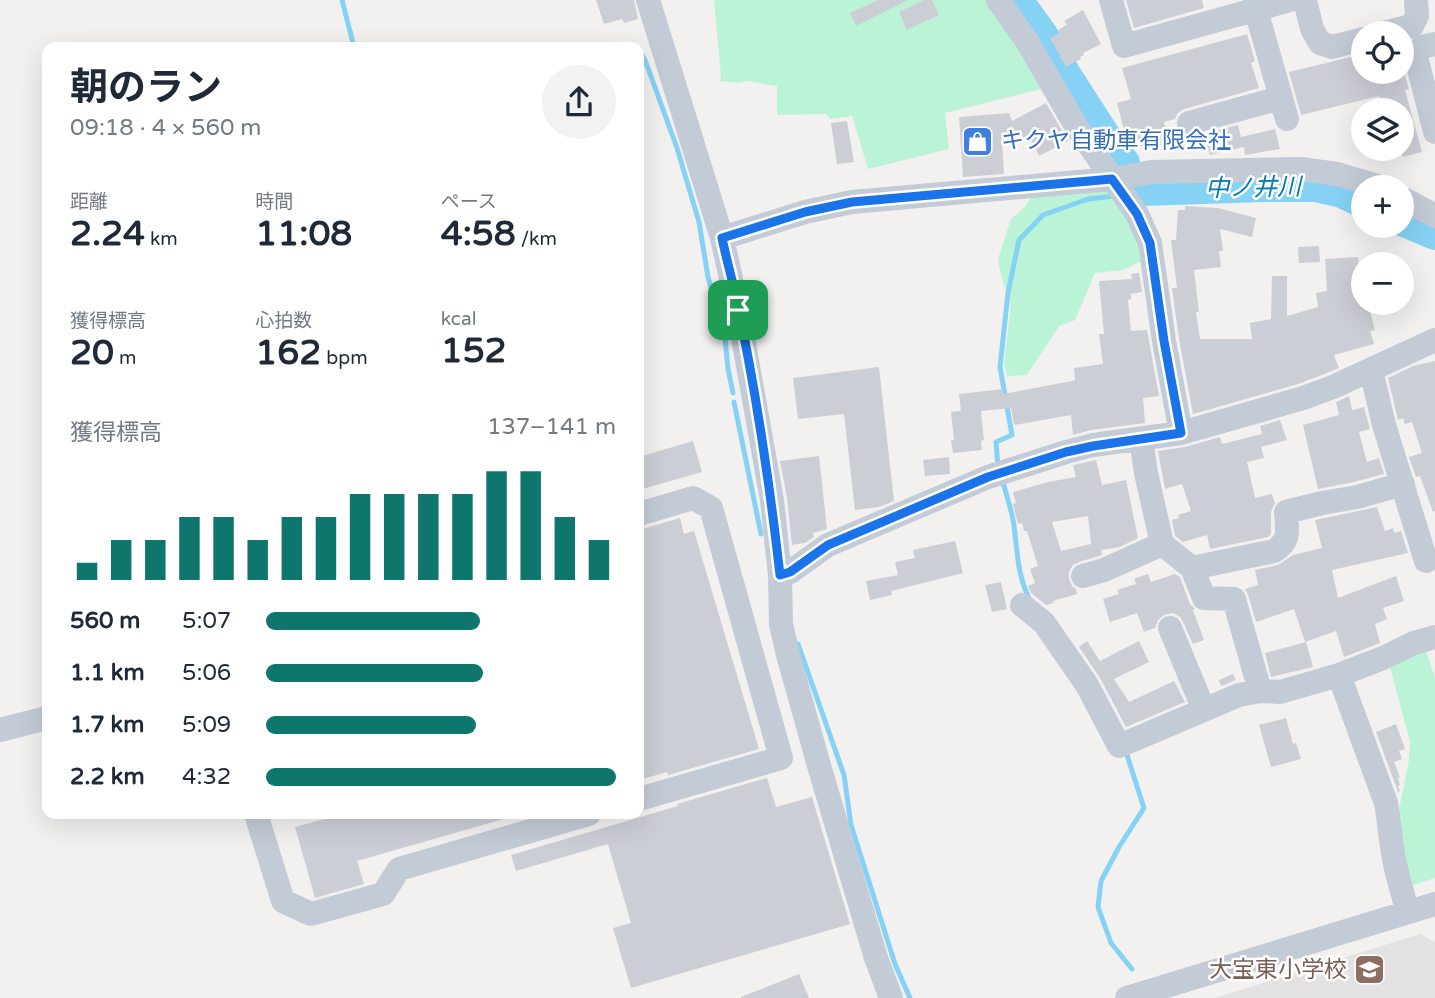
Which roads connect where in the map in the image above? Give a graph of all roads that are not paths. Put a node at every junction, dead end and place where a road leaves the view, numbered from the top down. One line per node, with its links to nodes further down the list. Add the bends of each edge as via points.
1 (648, 0): 17 (street)
2 (998, 0): 14 (street)
3 (1111, 0): 7 (street, via 1124,46)
4 (1290, 0): 7 (street)
5 (1305, 0): 9 (street, via 1320,43 1332,47)
6 (1416, 0): 8 (street)
7 (1256, 5): 11 (street, via 1283,109)
8 (1414, 22)
9 (1351, 42)
10 (1435, 44): 12 (street, via 1415,53)
11 (1189, 123)
12 (1435, 132)
13 (1351, 178): 14 (street, via 1301,169 1151,172)
14 (1112, 179): 17 (street, via 852,202); 20 (street, via 1137,214 1150,243)
15 (1414, 205): 16 (street)
16 (1435, 216)
17 (722, 238): 27 (street, via 772,500)
18 (1435, 340): 19 (street)
19 (1371, 370): 20 (street, via 1303,398); 22 (street)
20 (1181, 433): 21 (street)
21 (1141, 439): 24 (street); 27 (street, via 1066,452 988,477 828,545)
22 (1403, 484): 25 (street); 26 (street, via 1286,513 1287,539 1280,548)
23 (644, 513): 37 (street, via 693,498 711,508 781,758)
24 (1162, 544): 26 (street); 28 (street)
25 (1426, 561)
26 (1192, 568): 33 (street, via 1204,598 1234,599)
27 (780, 575): 42 (street, via 781,624 788,655)
28 (1083, 576)
29 (1022, 605): 34 (street, via 1044,623 1073,664 1119,746)
30 (1170, 628): 34 (street)
31 (1435, 637): 32 (street)
32 (1339, 675): 33 (street, via 1280,692); 41 (street, via 1386,803)
33 (1261, 691): 34 (street)
34 (1205, 710)
35 (42, 719): 36 (street)
36 (0, 730)
37 (644, 798)
38 (258, 819): 39 (street, via 283,901 311,914 383,894 400,869)
39 (572, 819)
40 (1435, 904): 41 (street)
41 (1408, 912): 43 (street)
42 (891, 998)
43 (1128, 998)

